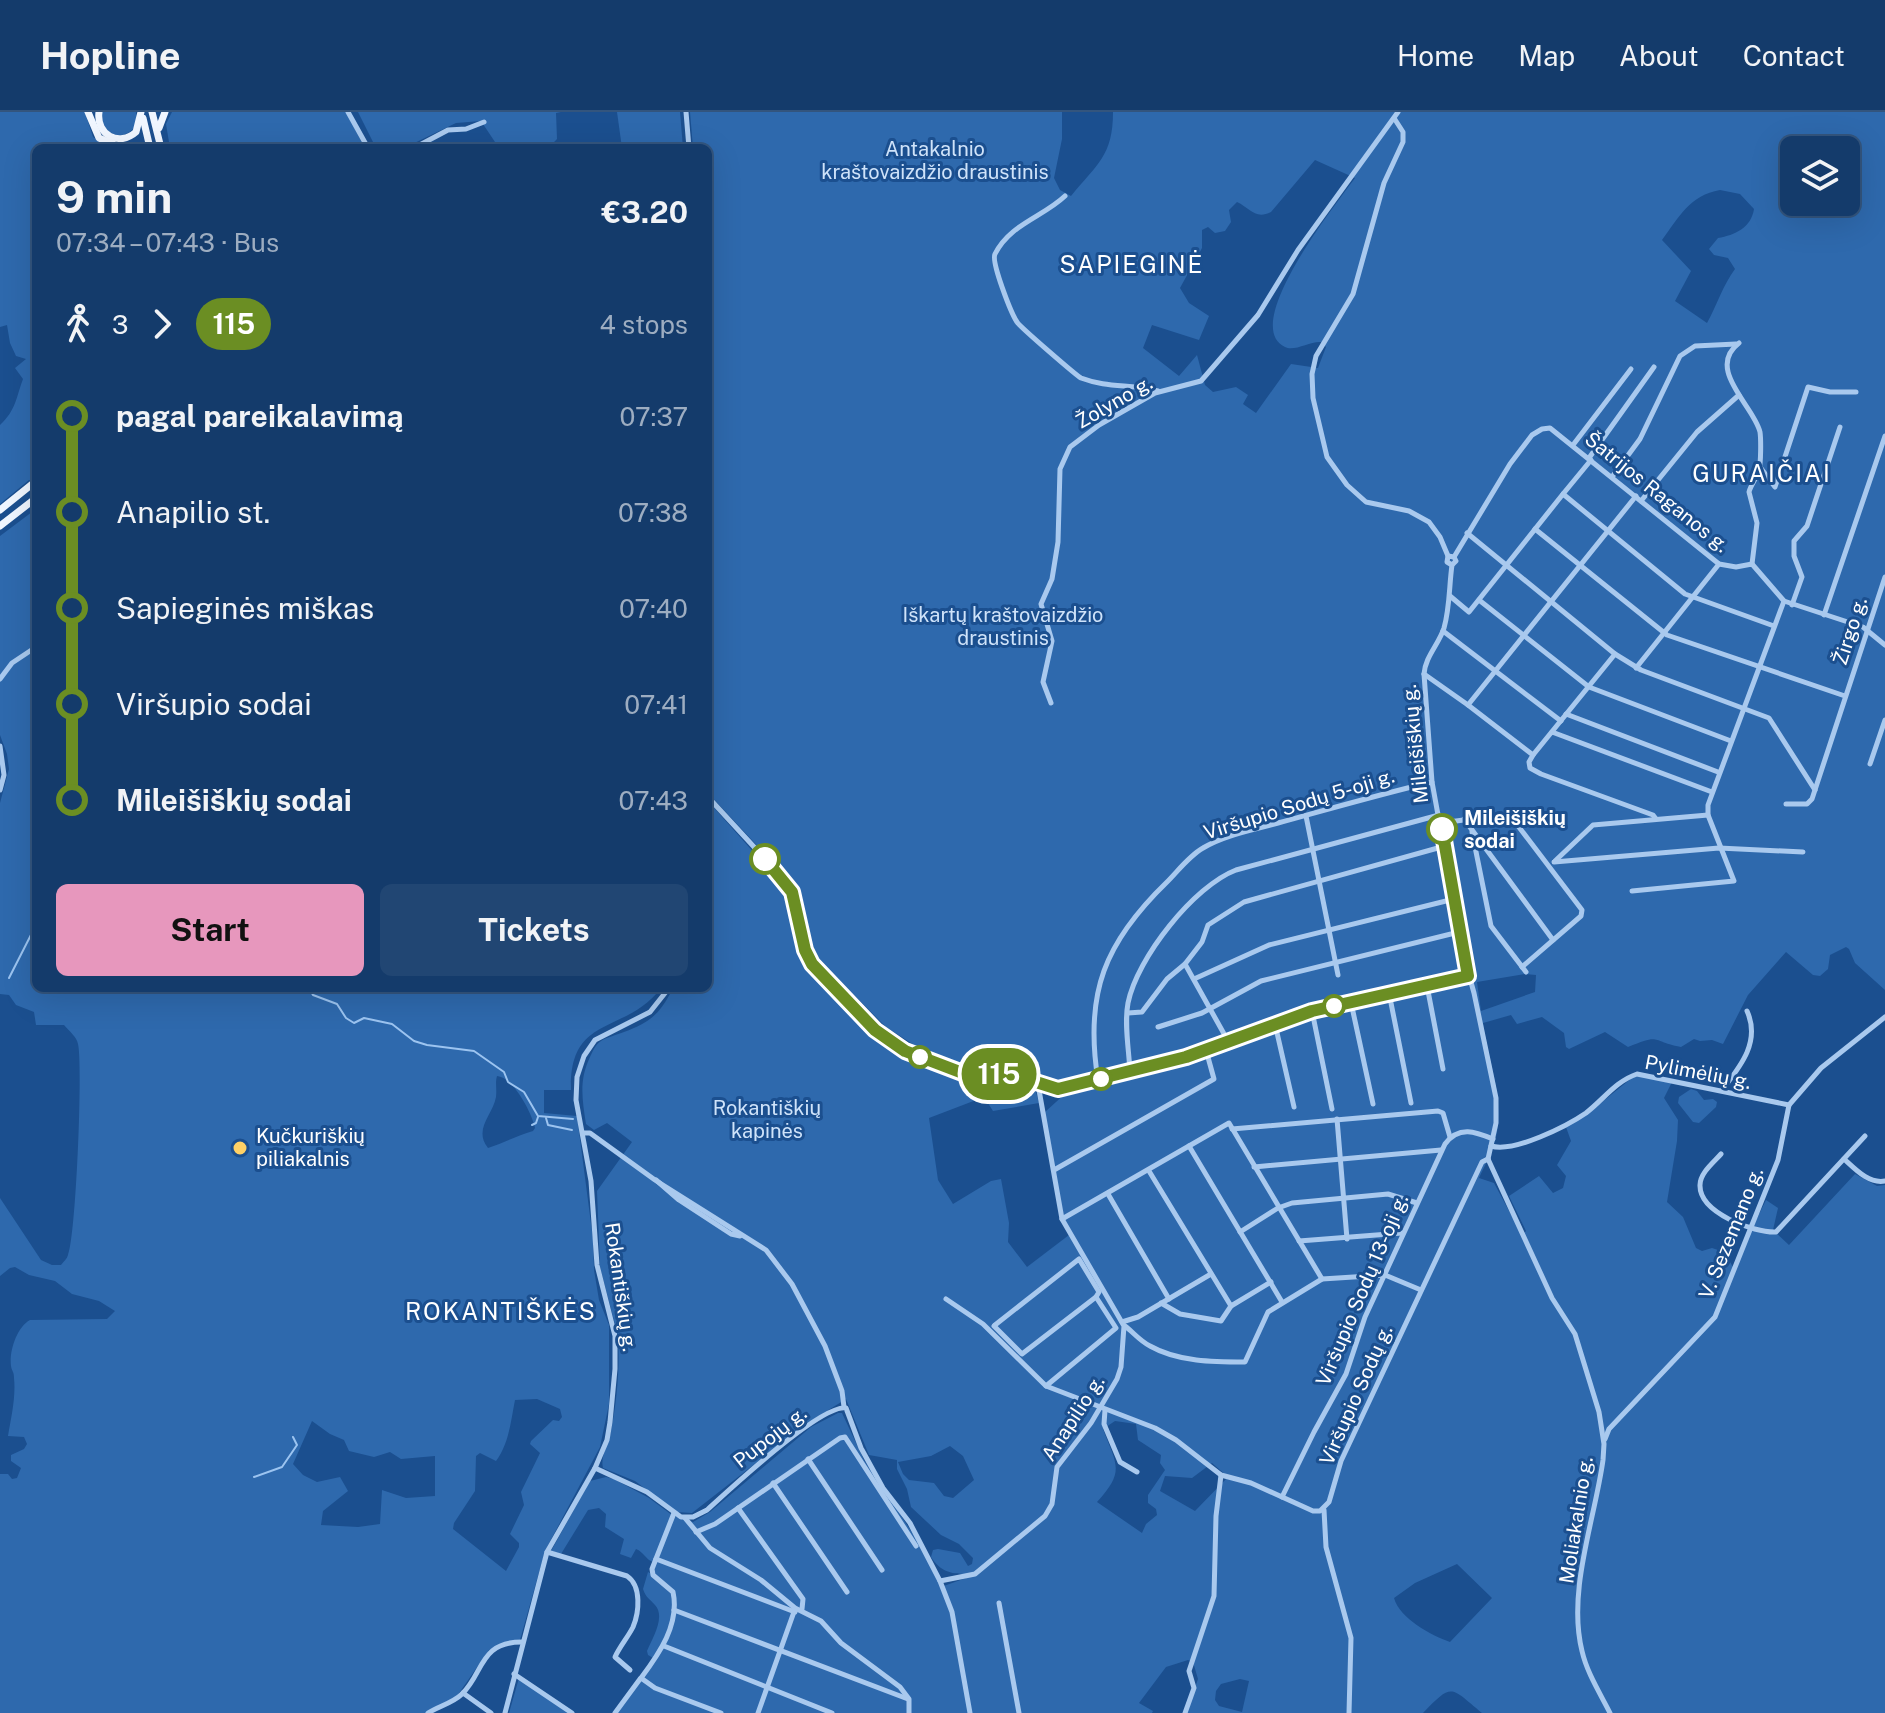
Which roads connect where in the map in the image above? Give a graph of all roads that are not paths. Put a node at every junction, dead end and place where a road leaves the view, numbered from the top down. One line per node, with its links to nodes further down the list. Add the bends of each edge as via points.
1 (89, 112): 11 (main road, via 99,138)
2 (99, 112): 3 (main road, via 102,131 120,139 136,132)
3 (141, 112): 12 (main road)
4 (152, 112): 10 (main road)
5 (165, 112): 10 (main road)
6 (348, 112): 14 (street)
7 (686, 112): 16 (street)
8 (1396, 115): 20 (street, Žolyno g., via 1258,315 1201,381); 38 (street, via 1403,142 1384,183 1353,294 1316,356 1313,398 1327,457 1353,492 1366,502 1425,519)
9 (484, 122): 15 (street)
10 (159, 139): 13 (main road)
11 (113, 144)
12 (149, 144)
13 (160, 144)
14 (366, 144)
15 (418, 144)
16 (689, 144)
17 (1065, 196): 20 (street, via 1018,227 995,254 1014,316 1076,376 1107,386)
18 (1654, 367): 26 (street)
19 (1631, 369): 25 (street)
20 (1159, 391): 66 (street, Žolyno g., via 1070,447 1060,469 1058,542 1041,604 1052,641 1043,682)
21 (1856, 392): 27 (street, via 1808,387 1775,487)
22 (1739, 395): 27 (street, via 1758,427); 28 (street, via 1728,368 1739,343 1695,346 1680,356 1640,439); 31 (street, via 1697,432)
23 (1840, 427): 49 (street, via 1807,526 1794,541 1802,577)
24 (1885, 436): 50 (street)
25 (1573, 445): 26 (street, Šatrijos Raganos g.); 37 (street, Šatrijos Raganos g., via 1555,430 1538,431 1510,464)
26 (1590, 459): 28 (street, Šatrijos Raganos g.); 30 (street)
27 (1760, 467): 41 (street, via 1749,492 1757,523)
28 (1612, 477): 31 (street, Šatrijos Raganos g.)
29 (32, 484): 33 (main road)
30 (1563, 494): 35 (street); 36 (street)
31 (1638, 498): 36 (street); 40 (street, Šatrijos Raganos g.)
32 (32, 501): 34 (main road)
33 (0, 510)
34 (0, 526)
35 (1535, 529): 39 (street); 42 (street)
36 (1608, 530): 42 (street); 45 (street)
37 (1467, 533): 38 (street, Šatrijos Raganos g.); 39 (street)
38 (1451, 556): 44 (street, Mileišiškių g.)
39 (1506, 564): 46 (street); 47 (street)
40 (1719, 564): 41 (street, Šatrijos Raganos g.); 45 (street)
41 (1752, 564): 48 (street, Šatrijos Raganos g.)
42 (1579, 565): 47 (street); 54 (street)
43 (1885, 577): 53 (street, Žirgo g.)
44 (1450, 596): 46 (street, via 1467,612); 52 (street, Mileišiškių g.)
45 (1692, 597): 51 (street); 54 (street)
46 (1479, 600): 55 (street)
47 (1551, 600): 55 (street); 58 (street)
48 (1784, 601): 49 (street, Šatrijos Raganos g.); 51 (street)
49 (1792, 605): 50 (street, Šatrijos Raganos g.)
50 (1824, 615): 53 (street, Šatrijos Raganos g.)
51 (1774, 626): 59 (street)
52 (1443, 631): 61 (street); 62 (street, Mileišiškių g.)
53 (1868, 631): 56 (street, Šatrijos Raganos g.); 65 (street, Žirgo g.)
54 (1663, 633): 59 (street, Žirgo g.); 60 (street)
55 (1523, 635): 61 (street); 64 (street)
56 (1885, 645)
57 (32, 650): 63 (street)
58 (1615, 654): 60 (street); 64 (street)
59 (1759, 666): 65 (street, Žirgo g.); 68 (street)
60 (1636, 668): 68 (street)
61 (1495, 670): 67 (street); 71 (street)
62 (1424, 674): 67 (street); 78 (street, Mileišiškių g.)
63 (0, 679)
64 (1589, 687): 69 (street); 73 (street)
65 (1845, 696): 80 (street, Žirgo g.)
66 (1051, 703)
67 (1468, 705): 75 (street)
68 (1745, 707): 73 (street); 80 (street, via 1773,722)
69 (1566, 714): 71 (street); 77 (street)
70 (1885, 720): 76 (street)
71 (1561, 721): 72 (street)
72 (1552, 732): 75 (street); 81 (street)
73 (1731, 741): 77 (street)
74 (0, 746): 79 (street)
75 (1533, 755): 88 (street, via 1529,765 1535,772)
76 (1870, 764)
77 (1718, 772): 81 (street)
78 (1432, 782): 84 (street, Mileišiškių g.); 86 (street, Viršupio Sodų 5-oji g.)
79 (0, 790)
80 (1815, 790): 83 (street, via 1807,804)
81 (1712, 792): 85 (street)
82 (712, 801): 124 (street, via 786,882 795,899 807,956 875,1030 905,1051 952,1070 1011,1074)
83 (1786, 804)
84 (1439, 815): 89 (street, Mileišiškių g.); 93 (street)
85 (1708, 815): 88 (street); 92 (street)
86 (1306, 816): 93 (street); 123 (street, Viršupio Sodų 5-oji g., via 1203,848 1129,925 1108,959 1094,1006)
87 (1464, 819): 89 (street); 90 (street); 96 (street, via 1509,814)
88 (1656, 819): 95 (street, via 1593,825)
89 (1441, 823): 91 (street, Mileišiškių g.)
90 (1472, 832): 102 (street); 102 (street, via 1491,926 1524,970)
91 (1445, 846): 97 (street); 99 (street, Mileišiškių g.)
92 (1719, 848): 94 (street); 95 (street); 98 (street, via 1734,881)
93 (1313, 849): 97 (street); 115 (street, via 1236,870 1202,891 1145,959)
94 (1803, 852)
95 (1554, 862): 96 (street)
96 (1548, 867): 102 (street, via 1583,914)
97 (1320, 882): 100 (street); 104 (street, via 1235,906 1208,925)
98 (1632, 891)
99 (1454, 899): 100 (street); 101 (street, Mileišiškių g.)
100 (1329, 931): 103 (street); 107 (street, via 1269,945)
101 (1459, 932): 103 (street); 106 (street, Mileišiškių g.)
102 (1553, 940)
103 (1335, 963): 105 (street); 112 (street, via 1261,981)
104 (1185, 964): 107 (street); 115 (street, via 1142,1012)
105 (1338, 975)
106 (1468, 976): 110 (street); 136 (street, Mileišiškių g., via 1496,1098)
107 (1194, 979): 112 (street)
108 (1428, 991): 121 (street)
109 (666, 992): 133 (street, Rokantiškių g., via 650,1012 602,1035 584,1056 576,1092)
110 (1389, 993): 113 (street); 126 (street)
111 (1352, 1007): 127 (street)
112 (1209, 1009): 118 (street); 119 (street)
113 (1312, 1011): 117 (street); 130 (street)
114 (1747, 1011): 125 (street, via 1749,1049)
115 (1128, 1013): 122 (street)
116 (1885, 1017): 129 (street, via 1821,1068)
117 (1275, 1024): 119 (street); 128 (street)
118 (1158, 1027)
119 (1228, 1041): 120 (street)
120 (1206, 1050): 122 (street); 145 (street, via 1214,1079)
121 (1443, 1069)
122 (1130, 1072): 123 (street)
123 (1098, 1080): 124 (street, via 1058,1089)
124 (1040, 1084): 145 (street)
125 (1722, 1090): 129 (street, Pylimėlių g.); 138 (street, Pylimėlių g., via 1637,1074 1557,1129 1513,1145)
126 (1411, 1103)
127 (1373, 1104)
128 (1294, 1107)
129 (1790, 1108): 153 (street, V. Sezemano g., via 1778,1160)
130 (1332, 1109)
131 (1337, 1119): 132 (street); 135 (street, via 1438,1111); 141 (street)
132 (1231, 1126): 137 (street); 144 (street)
133 (584, 1133): 175 (street, via 766,1250 792,1284 828,1353); 181 (street, Rokantiškių g., via 597,1265 616,1343 607,1440)
134 (1865, 1136): 143 (street)
135 (1450, 1137): 136 (street, via 1472,1131); 139 (street, Viršupio Sodų 13-oji g.)
136 (1493, 1139): 138 (street, Mileišiškių g.)
137 (1189, 1146): 146 (street); 154 (street)
138 (1491, 1146): 142 (street, Mileišiškių g.)
139 (1442, 1150): 141 (street); 150 (street, Viršupio Sodų 13-oji g.)
140 (1721, 1154): 153 (street, via 1700,1179 1702,1195 1717,1212)
141 (1340, 1159): 144 (street); 149 (street)
142 (1488, 1159): 162 (street, Viršupio Sodų g.); 177 (street, Moliakalnio g., via 1552,1298 1575,1334)
143 (1844, 1159): 147 (street, via 1869,1179); 153 (street, via 1776,1232)
144 (1254, 1167): 151 (street)
145 (1054, 1170): 152 (street)
146 (1149, 1171): 148 (street); 158 (street)
147 (1885, 1181)
148 (1108, 1194): 152 (street); 166 (street)
149 (1343, 1198): 150 (street, via 1388,1194); 151 (street); 156 (street)
150 (1417, 1203): 155 (street, Viršupio Sodų 13-oji g.)
151 (1278, 1208): 154 (street); 157 (street)
152 (1062, 1219): 165 (street)
153 (1750, 1227): 178 (street, V. Sezemano g., via 1715,1317)
154 (1240, 1232): 161 (street)
155 (1402, 1233): 156 (street); 159 (street, Viršupio Sodų 13-oji g.)
156 (1347, 1239): 157 (street)
157 (1298, 1241): 160 (street)
158 (1211, 1274): 166 (street); 170 (street)
159 (1385, 1275): 160 (street); 162 (street); 185 (street, Viršupio Sodų 13-oji g., via 1346,1374)
160 (1322, 1279): 167 (street)
161 (1271, 1282): 167 (street); 170 (street)
162 (1421, 1290): 187 (street, Viršupio Sodų g., via 1341,1461)
163 (1096, 1297): 169 (street); 172 (street, via 1022,1354); 172 (street, via 1099,1292 1091,1276 1075,1259)
164 (946, 1299): 173 (street)
165 (1109, 1299): 169 (street); 171 (street)
166 (1169, 1299): 168 (street)
167 (1282, 1302): 171 (street, via 1266,1315 1245,1362 1173,1354 1149,1346)
168 (1161, 1303): 170 (street, via 1211,1321 1223,1320); 171 (street)
169 (1100, 1304): 174 (street, via 1116,1328)
170 (1231, 1306)
171 (1123, 1324): 176 (street, Anapilio g., via 1120,1371)
172 (995, 1325): 173 (street)
173 (989, 1330): 174 (street)
174 (1046, 1386): 176 (street)
175 (844, 1407): 189 (street, Pupojų g., via 802,1430 707,1510); 195 (street, via 883,1488 910,1523)
176 (1103, 1409): 182 (street, via 1120,1462); 183 (street, via 1169,1435); 195 (street, Anapilio g., via 1057,1467 1045,1516 975,1574)
177 (1602, 1425): 178 (street); 179 (street, Moliakalnio g.)
178 (1609, 1429): 179 (street, V. Sezemano g.)
179 (1604, 1444): 222 (street, Moliakalnio g., via 1582,1560 1579,1634 1586,1665)
180 (808, 1459): 184 (street); 191 (street, via 845,1437); 194 (street)
181 (595, 1468): 188 (street, via 647,1492); 192 (street, Rokantiškių g.)
182 (1137, 1472)
183 (1221, 1475): 185 (street); 220 (street, via 1214,1596 1189,1671 1194,1688)
184 (773, 1483): 186 (street); 196 (street)
185 (1282, 1497): 187 (street, via 1313,1511)
186 (738, 1508): 190 (street); 199 (street, via 803,1599)
187 (1324, 1510): 221 (street, via 1326,1547 1351,1638)
188 (674, 1513): 189 (street); 193 (street)
189 (685, 1517): 190 (street)
190 (696, 1532): 199 (street, via 710,1548)
191 (916, 1546)
192 (547, 1552): 200 (street, Rokantiškių g.); 203 (street, via 635,1582 634,1623 615,1657)
193 (656, 1559): 198 (street, via 652,1572 673,1592); 199 (street)
194 (882, 1570)
195 (940, 1581): 218 (street, via 952,1612)
196 (847, 1592)
197 (999, 1603): 219 (street)
198 (674, 1610): 201 (street); 202 (street)
199 (797, 1610): 202 (street); 208 (street, via 821,1621)
200 (522, 1642): 204 (street, Rokantiškių g.); 207 (street, via 488,1654)
201 (664, 1646): 205 (street); 206 (street)
202 (781, 1650): 206 (street); 208 (street)
203 (630, 1670)
204 (514, 1674): 211 (street, Rokantiškių g.); 212 (street)
205 (641, 1678): 213 (street); 214 (street)
206 (767, 1688): 215 (street); 216 (street)
207 (463, 1693): 209 (street); 210 (street)
208 (909, 1699): 217 (street)
209 (428, 1713)
210 (491, 1713)
211 (505, 1713)
212 (572, 1713)
213 (615, 1713)
214 (721, 1713)
215 (758, 1713)
216 (832, 1713)
217 (909, 1713)
218 (970, 1713)
219 (1019, 1713)
220 (1185, 1713)
221 (1349, 1713)
222 (1610, 1713)

